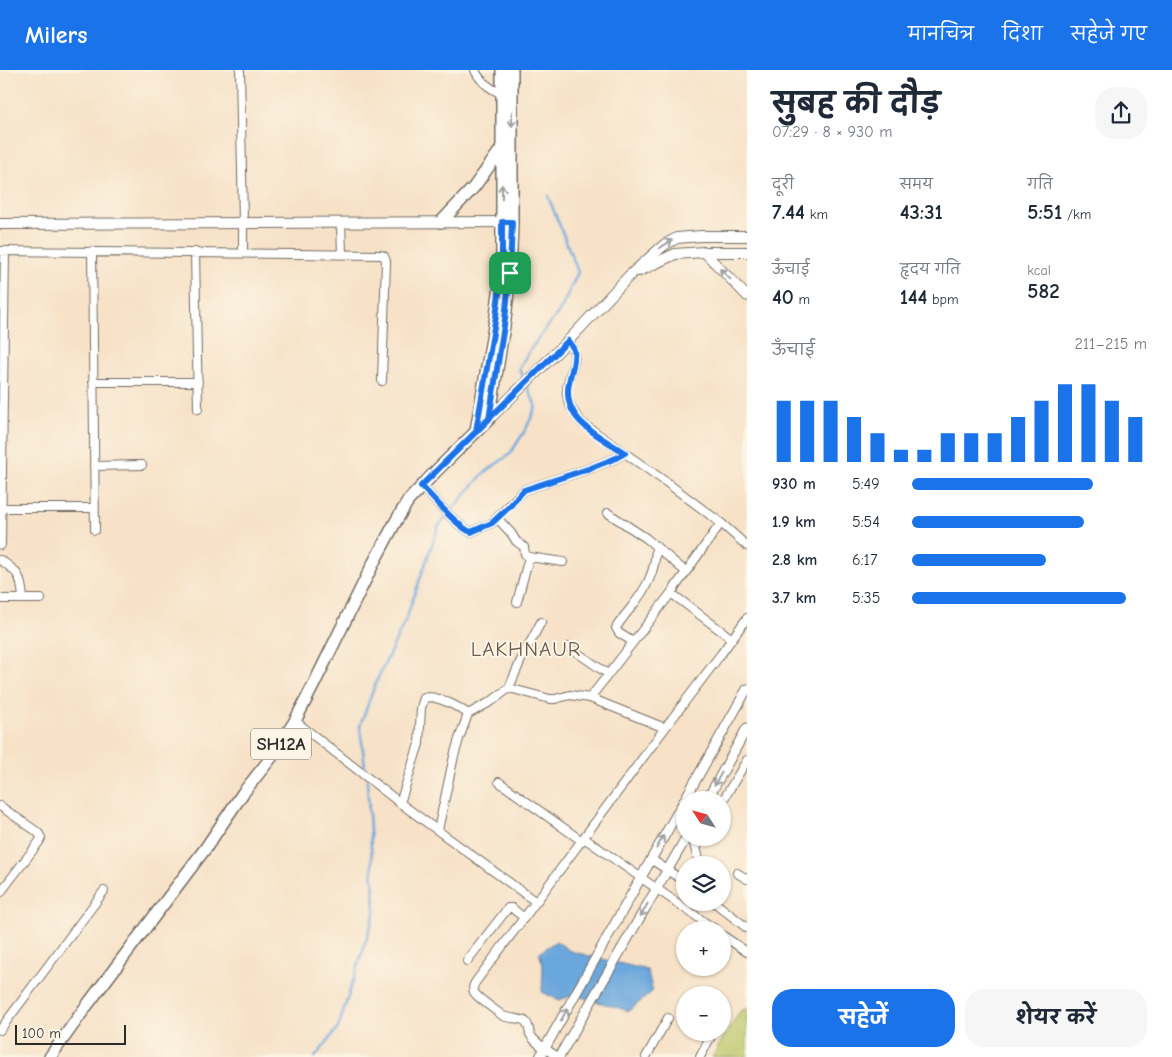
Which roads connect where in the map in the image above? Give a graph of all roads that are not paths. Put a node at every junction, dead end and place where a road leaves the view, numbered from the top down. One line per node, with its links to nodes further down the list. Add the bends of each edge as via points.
1 (240, 70): 9 (street)
2 (475, 70): 5 (street, via 484,84)
3 (502, 70): 5 (main road)
4 (512, 70): 8 (main road, one-way to 8)
5 (502, 94): 6 (main road)
6 (502, 148): 7 (main road, via 474,187); 8 (main road, one-way to 6)
7 (441, 222): 8 (main road); 10 (main road)
8 (507, 222): 27 (main road, via 510,273); 28 (main road, via 496,316)
9 (243, 223): 10 (main road); 11 (main road); 16 (street)
10 (341, 223): 19 (street)
11 (0, 224)
12 (747, 236): 20 (main road, one-way to 12, via 664,245 677,238)
13 (3, 251): 14 (street); 33 (street)
14 (92, 251): 15 (street); 24 (street)
15 (195, 252): 16 (street); 25 (street)
16 (243, 252): 19 (street)
17 (704, 252): 18 (main road); 20 (main road, via 676,254); 21 (street, one-way to 17)
18 (747, 252)
19 (342, 254): 23 (street, via 378,254 386,258)
20 (629, 276): 22 (main road)
21 (747, 296)
22 (568, 341): 27 (main road); 29 (street, via 575,355 567,395 575,416)
23 (382, 381)
24 (93, 382): 25 (street); 31 (street)
25 (198, 382): 26 (street)
26 (198, 409)
27 (489, 419): 28 (main road, SH12A / SH12A)
28 (476, 431): 32 (main road, SH12A / SH12A)
29 (625, 453): 36 (street, via 524,490); 37 (street)
30 (142, 465): 31 (street)
31 (94, 466): 34 (street)
32 (421, 486): 36 (street, via 468,531 492,523); 61 (main road, SH12A / SH12A, via 392,529)
33 (2, 508): 34 (street); 39 (street)
34 (94, 508): 38 (street)
35 (608, 513): 40 (street)
36 (497, 518): 42 (street)
37 (721, 523): 41 (street); 45 (street)
38 (95, 530)
39 (1, 545)
40 (656, 546): 45 (street); 54 (street, via 656,558 647,586 616,628)
41 (747, 546)
42 (529, 557): 44 (street); 50 (street)
43 (0, 560): 48 (street, via 13,568 21,579)
44 (563, 562)
45 (686, 572): 46 (street)
46 (671, 593): 53 (street); 54 (street)
47 (0, 598): 48 (street)
48 (23, 598): 49 (street)
49 (41, 599)
50 (517, 602)
51 (747, 618): 53 (street)
52 (541, 622): 57 (street)
53 (732, 639): 62 (street)
54 (633, 642): 56 (street)
55 (569, 647): 56 (street)
56 (608, 674): 59 (street)
57 (509, 688): 59 (street, via 550,699 570,695); 60 (street)
58 (747, 689): 77 (street, one-way to 58)
59 (590, 698): 62 (street)
60 (468, 714): 70 (street, via 448,703 428,696 424,698 419,744); 72 (street, via 454,756)
61 (295, 721): 70 (street); 98 (main road, SH12A / SH12A)
62 (665, 728): 73 (street)
63 (747, 728): 64 (street)
64 (730, 758): 66 (street); 68 (street, one-way to 68)
65 (747, 760): 66 (street)
66 (742, 767): 69 (street)
67 (499, 782): 73 (street)
68 (712, 791)
69 (728, 791)
70 (400, 802): 72 (street)
71 (0, 806): 85 (street, via 41,838)
72 (438, 830): 86 (street)
73 (583, 839): 81 (street); 86 (street)
74 (681, 846): 78 (street)
75 (696, 848): 76 (street)
76 (698, 856)
77 (651, 858): 78 (street); 81 (street)
78 (668, 869): 80 (street); 83 (street)
79 (737, 873): 82 (street)
80 (676, 875)
81 (641, 877): 83 (street); 97 (street, one-way to 81)
82 (747, 879)
83 (657, 888): 89 (street); 100 (street, one-way to 100)
84 (104, 891): 95 (street)
85 (0, 893)
86 (536, 902): 88 (street)
87 (725, 911): 90 (street)
88 (524, 918): 93 (street, via 508,908); 97 (street, via 477,980 474,989 503,1016 527,1023 533,1038)
89 (703, 921)
90 (747, 928)
91 (731, 941): 92 (street)
92 (747, 952)
93 (467, 961)
94 (668, 1018): 101 (street)
95 (0, 1030)
96 (708, 1041): 102 (street)
97 (545, 1048): 99 (street); 100 (street)
98 (50, 1057)
99 (540, 1057)
100 (559, 1057)
101 (646, 1057)
102 (700, 1057)

